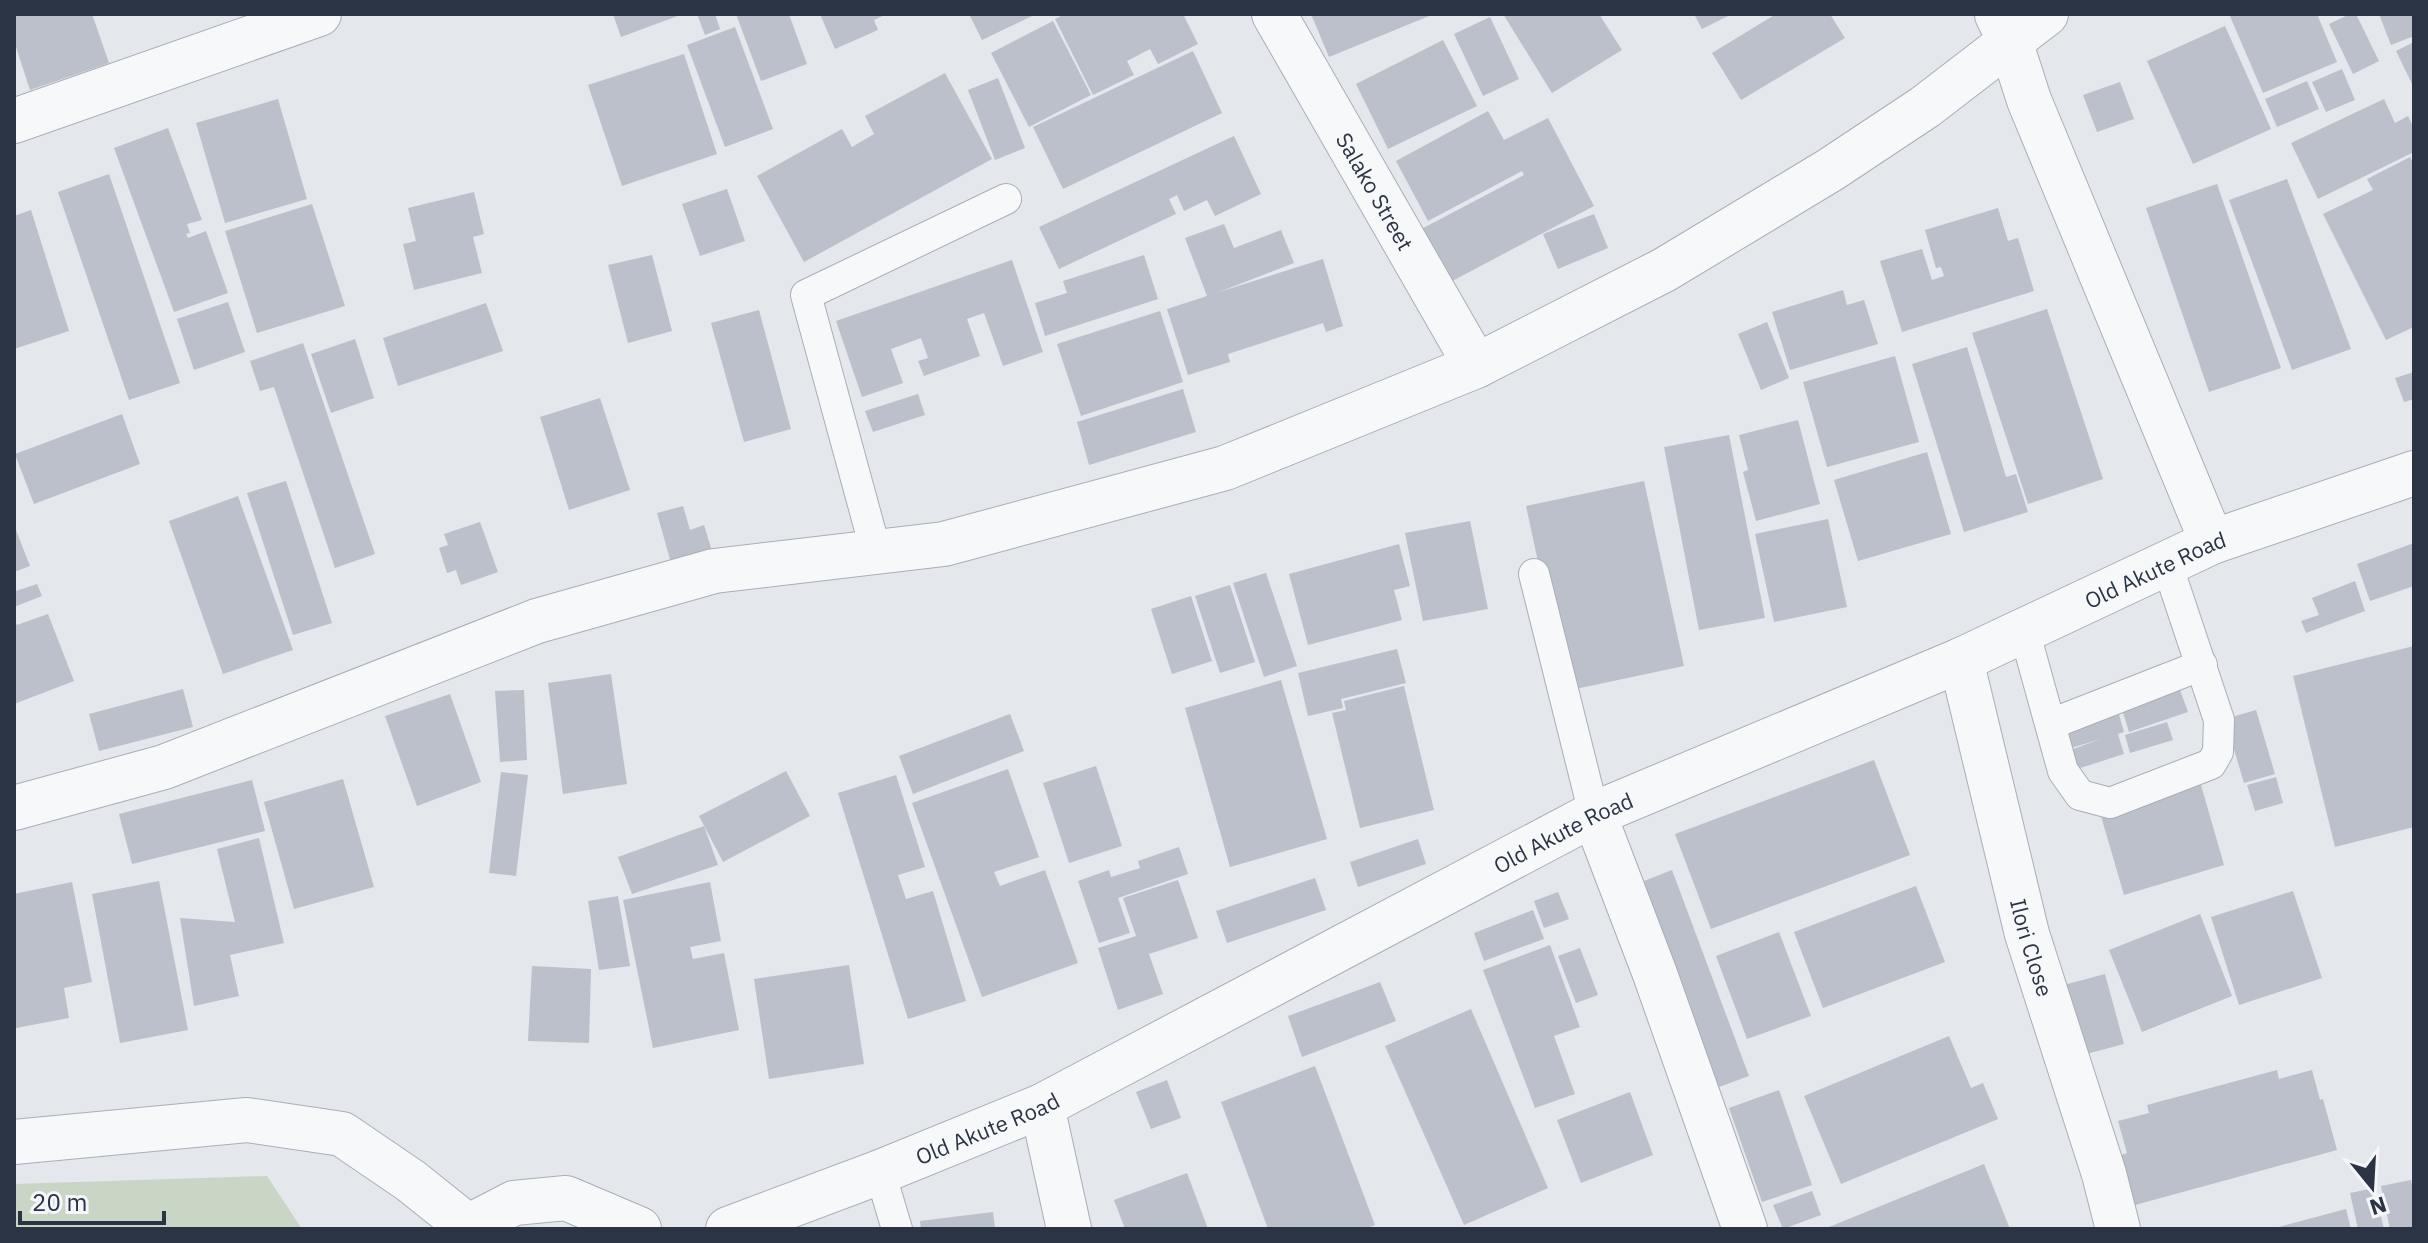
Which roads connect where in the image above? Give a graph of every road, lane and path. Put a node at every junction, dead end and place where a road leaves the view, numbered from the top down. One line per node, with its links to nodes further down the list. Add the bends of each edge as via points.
1 (1274, 14): 7 (street, Salako Street)
2 (2046, 14): 4 (street)
3 (310, 15): 5 (street)
4 (2003, 27): 7 (street, via 1925,107 1830,170 1664,270); 9 (street)
5 (14, 121)
6 (1006, 199): 10 (lane, via 806,295)
7 (1476, 366): 10 (street, via 1225,468 944,544)
8 (2414, 473): 9 (street, Old Akute Road)
9 (2212, 542): 11 (street, Old Akute Road)
10 (876, 552): 17 (street, via 714,571 537,621 164,767)
11 (2167, 564): 13 (street, Old Akute Road); 15 (lane)
12 (1534, 574): 18 (lane)
13 (2024, 630): 14 (street, Old Akute Road); 16 (lane)
14 (1961, 660): 18 (street, Old Akute Road); 28 (street, Ilori Close, via 2027,934)
15 (2202, 665): 16 (lane); 16 (lane, via 2219,720 2218,752 2211,764 2197,770 2110,803 2080,795 2063,771)
16 (2051, 724)
17 (14, 808)
18 (1594, 814): 19 (street, Old Akute Road); 27 (street)
19 (1042, 1106): 21 (street, Old Akute Road); 26 (street)
20 (14, 1142): 22 (street, via 247,1120 342,1134)
21 (880, 1172): 24 (street, Old Akute Road); 25 (lane)
22 (468, 1228): 23 (street, via 514,1203 566,1198)
23 (639, 1229)
24 (728, 1229)
25 (897, 1229)
26 (1069, 1229)
27 (1745, 1229)
28 (2118, 1229)

